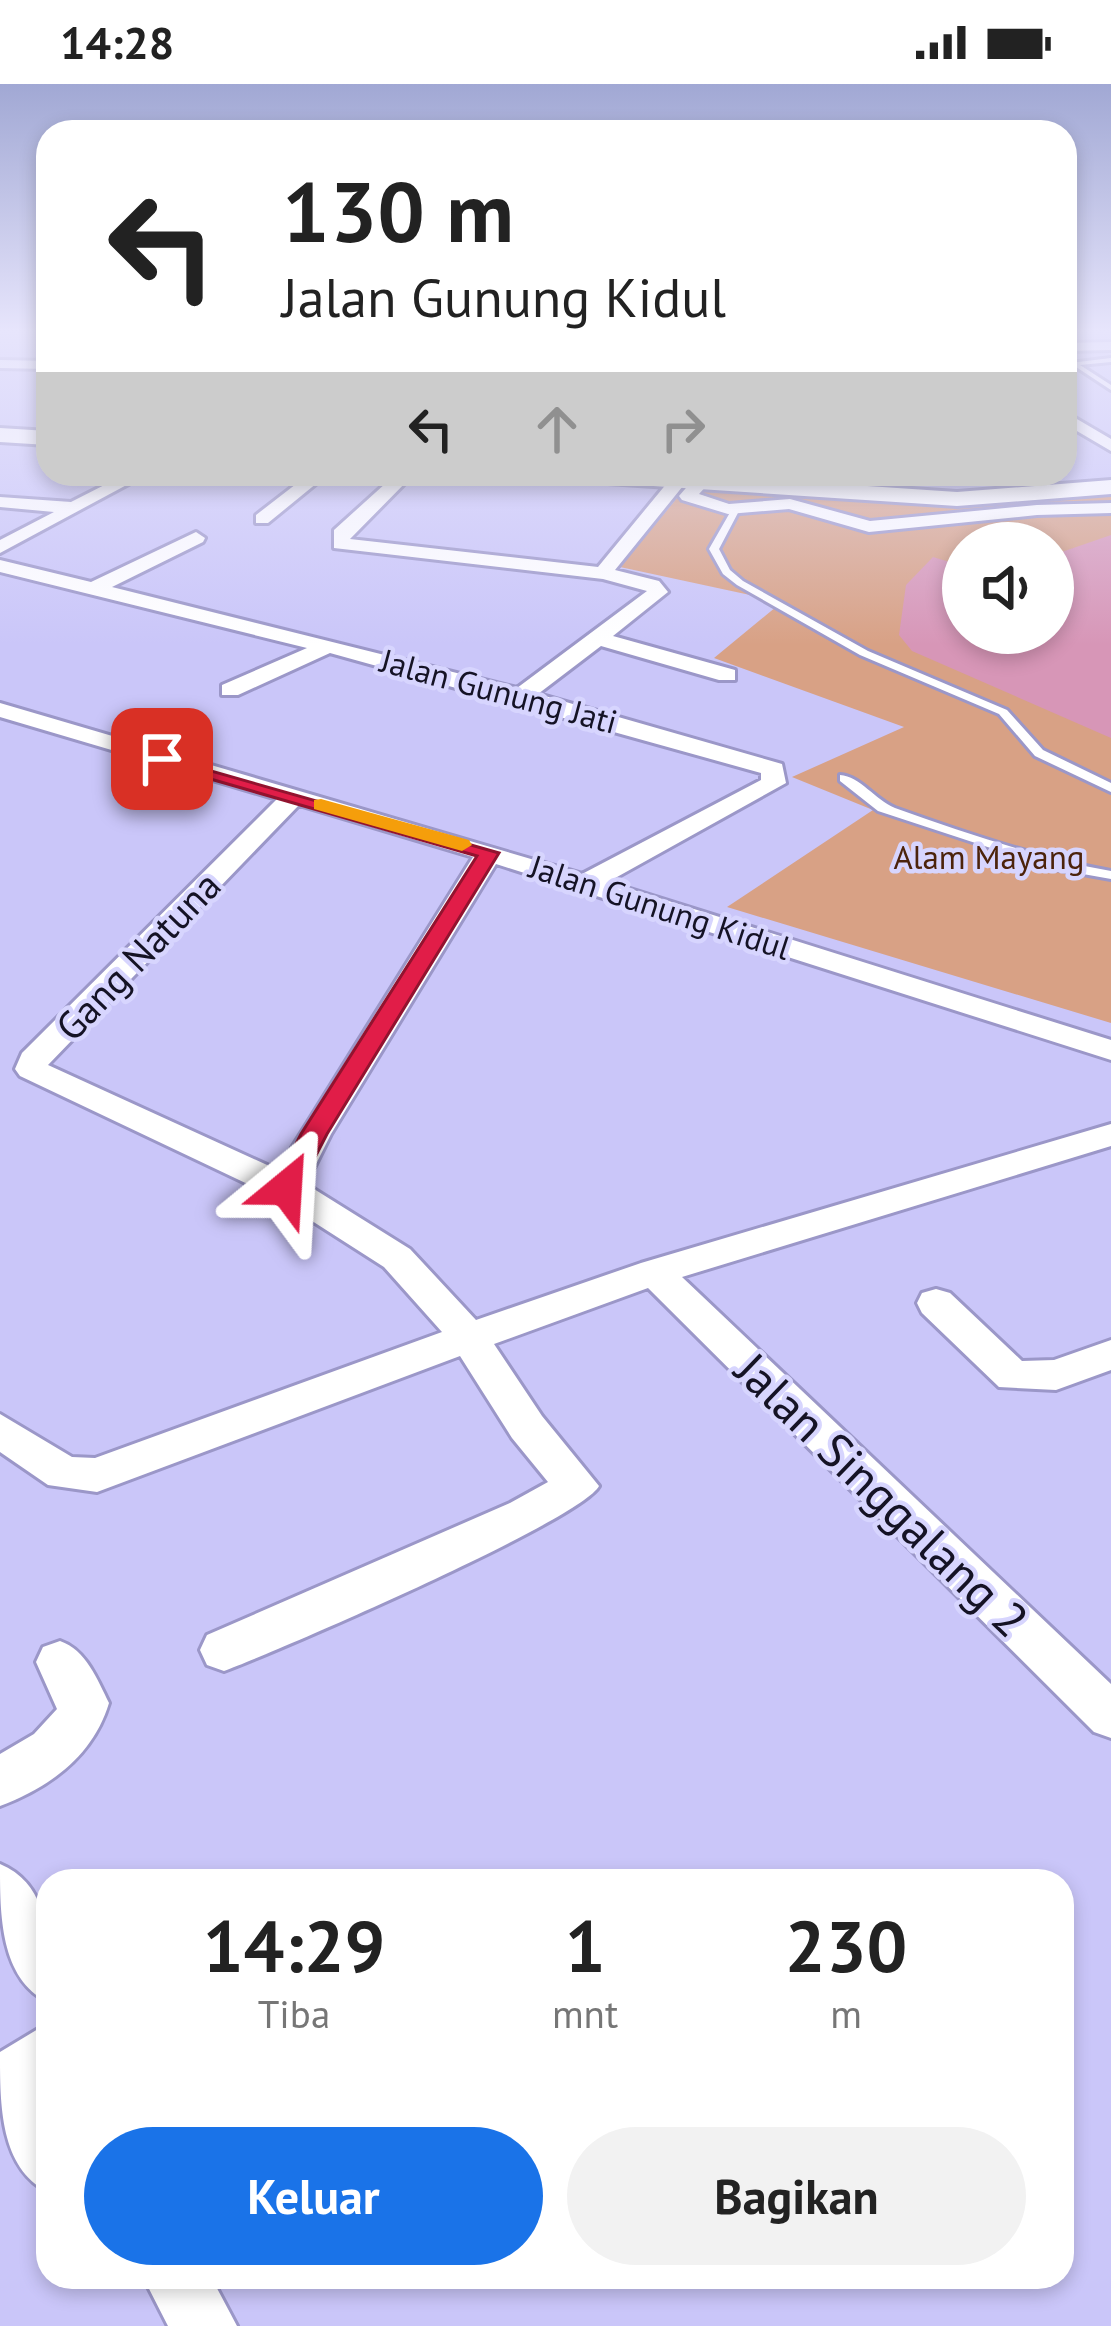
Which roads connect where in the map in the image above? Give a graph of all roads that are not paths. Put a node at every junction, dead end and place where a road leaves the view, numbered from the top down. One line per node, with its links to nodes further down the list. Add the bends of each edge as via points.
1 (117, 486): 9 (street)
2 (305, 486): 12 (street)
3 (393, 486): 16 (street, via 340,535 340,544)
4 (686, 486): 16 (street)
5 (691, 486): 11 (street, via 688,496)
6 (785, 486): 7 (street, via 957,499)
7 (1111, 488)
8 (0, 502): 9 (street)
9 (78, 508): 14 (street)
10 (1111, 508): 11 (street, via 876,527 790,504)
11 (736, 509): 25 (lane, via 714,549 740,583 864,653 1003,712 1039,754)
12 (262, 519)
13 (196, 538): 17 (street)
14 (0, 547)
15 (0, 566): 17 (street, Jalan Gunung Jati)
16 (603, 573): 18 (street, via 658,592)
17 (91, 590): 19 (street, Jalan Gunung Jati)
18 (597, 638): 20 (street); 22 (street)
19 (327, 646): 21 (street); 22 (street, Jalan Gunung Jati)
20 (727, 675)
21 (230, 690)
22 (521, 696): 29 (street, Jalan Gunung Jati, via 763,763 777,776)
23 (0, 710): 26 (street, Jalan Gunung Kidul)
24 (844, 778): 28 (lane, via 883,808 1060,866)
25 (1111, 788)
26 (293, 796): 27 (street, Jalan Gunung Kidul); 32 (street, Gang Natuna)
27 (489, 853): 29 (street, Jalan Gunung Kidul); 34 (street)
28 (1111, 874)
29 (585, 883): 30 (street, Jalan Gunung Kidul)
30 (1111, 1050)
31 (0, 1054): 32 (street)
32 (31, 1069): 34 (street, Gang Natuna)
33 (1111, 1135): 35 (street)
34 (286, 1188): 37 (street, Gang Natuna, via 397,1258)
35 (654, 1272): 37 (street); 42 (street, Jalan Singgalang 2)
36 (936, 1303): 38 (street, via 1013,1376 1056,1375)
37 (468, 1336): 39 (street, via 117,1469 73,1476); 40 (street, Gang Natuna, via 577,1486)
38 (1111, 1355)
39 (0, 1430)
40 (224, 1650)
41 (60, 1662): 43 (street, via 83,1703 78,1725)
42 (1111, 1716)
43 (0, 1782)
44 (0, 1891): 45 (street)
45 (36, 1953)
46 (36, 2062): 47 (street)
47 (0, 2087): 48 (street)
48 (36, 2142)
49 (182, 2289): 50 (street)
50 (204, 2326)

